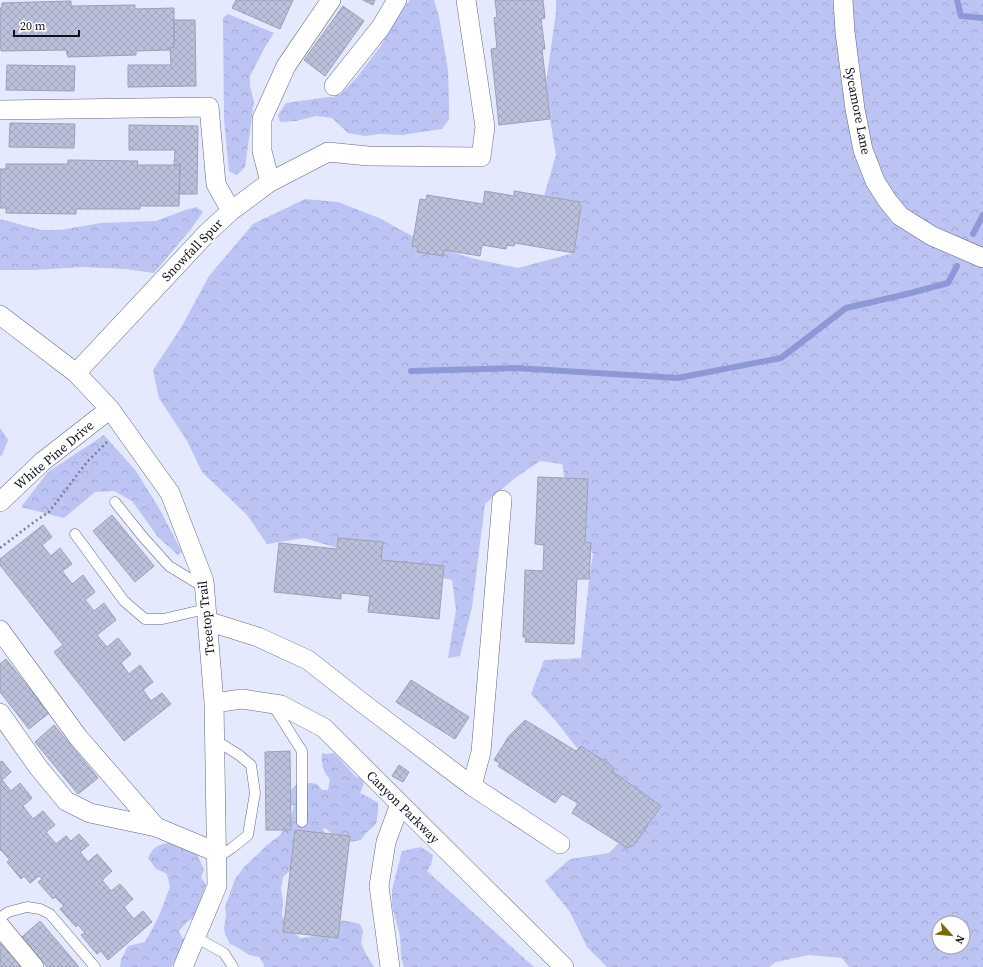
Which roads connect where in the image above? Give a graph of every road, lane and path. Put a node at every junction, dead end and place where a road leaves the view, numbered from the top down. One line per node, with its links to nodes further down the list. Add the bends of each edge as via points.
1 (331, 0): 7 (street, via 286,66 262,119 262,152)
2 (397, 0): 5 (street, via 381,27)
3 (466, 0): 7 (street, Snowfall Spur, via 485,127 481,157 368,156 328,152)
4 (843, 0): 9 (street, Sycamore Lane, via 854,109 863,150 875,180 900,216 932,236)
5 (334, 86)
6 (0, 110): 8 (street, via 209,107 216,184)
7 (270, 182): 8 (street, Snowfall Spur)
8 (231, 211): 11 (street, Snowfall Spur, via 207,233)
9 (983, 258)
10 (0, 315): 11 (street, Treetop Trail)
11 (76, 373): 12 (street, Treetop Trail)
12 (115, 416): 14 (street, White Pine Drive, via 42,462); 17 (path, via 110,439 87,462 49,512); 18 (street, Treetop Trail, via 170,492)
13 (502, 500): 25 (street, via 481,752)
14 (0, 502)
15 (115, 502): 18 (lane, via 169,566)
16 (75, 534): 19 (lane, via 124,601 145,619 163,620)
17 (0, 548)
18 (205, 588): 19 (street, Treetop Trail)
19 (207, 615): 21 (street, Treetop Trail); 25 (street, via 308,660)
20 (0, 630): 28 (street, via 78,737)
21 (214, 703): 22 (street, Canyon Parkway, via 242,699); 24 (street, Treetop Trail)
22 (272, 704): 26 (street, Canyon Parkway, via 281,705 324,728); 27 (lane, via 302,751)
23 (0, 713): 28 (street, via 66,801 90,813)
24 (215, 740): 30 (street, Treetop Trail); 30 (lane, via 251,765 255,793 248,835 232,848)
25 (472, 786): 29 (street)
26 (400, 804): 38 (street, via 386,842 379,886); 39 (street, Canyon Parkway)
27 (302, 822)
28 (156, 827): 30 (street)
29 (560, 844)
30 (216, 856): 33 (street, Treetop Trail, via 217,886)
31 (0, 918): 35 (lane, via 8,912 27,907 50,914)
32 (0, 926): 34 (street)
33 (195, 937): 36 (street, Treetop Trail); 37 (lane, via 224,953)
34 (34, 967)
35 (95, 967)
36 (183, 967)
37 (233, 967)
38 (390, 967)
39 (564, 967)

